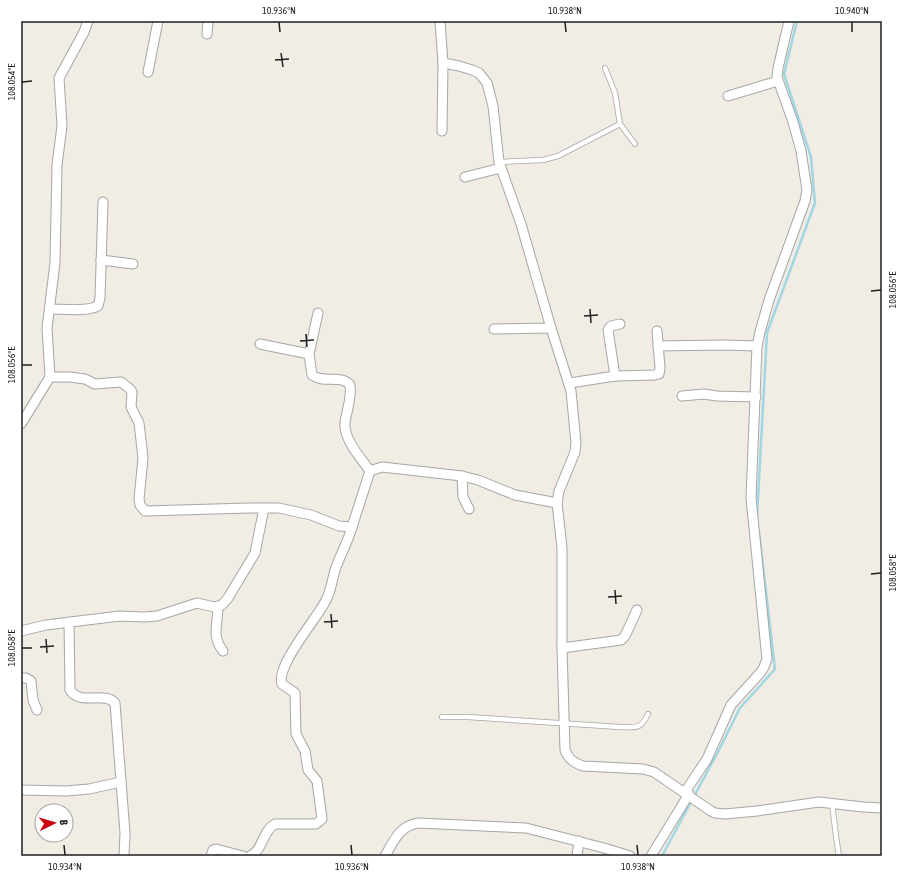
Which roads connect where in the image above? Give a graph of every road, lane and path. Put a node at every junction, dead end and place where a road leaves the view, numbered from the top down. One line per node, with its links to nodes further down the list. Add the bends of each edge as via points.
1 (88, 21): 20 (street, via 59,78 62,126 57,166 55,263)
2 (158, 21): 9 (street)
3 (208, 21): 6 (street)
4 (440, 21): 7 (street)
5 (790, 21): 10 (street, via 777,73)
6 (207, 34)
7 (443, 63): 13 (street); 15 (street, via 472,70 487,83 493,106)
8 (605, 68): 12 (lane, via 615,93)
9 (148, 72)
10 (778, 81): 11 (street); 28 (street, via 797,134 807,196 769,300)
11 (728, 96)
12 (620, 124): 14 (lane); 15 (lane, via 558,156)
13 (442, 131)
14 (635, 144)
15 (500, 165): 16 (street); 23 (street, via 530,254)
16 (465, 177)
17 (103, 202): 18 (street)
18 (101, 260): 19 (street); 20 (street, via 98,306 80,310)
19 (133, 264)
20 (50, 309): 31 (street, via 47,328)
21 (318, 313): 29 (street)
22 (620, 324): 30 (street, via 611,326 608,330)
23 (551, 328): 24 (street); 32 (street)
24 (494, 329)
25 (658, 331): 27 (street)
26 (260, 344): 29 (street)
27 (658, 346): 28 (street); 30 (street, via 659,374)
28 (757, 346): 34 (street)
29 (309, 354): 36 (street, via 314,377 343,380 350,385 345,434)
30 (615, 376): 32 (street)
31 (50, 377): 35 (street); 39 (street, via 85,379 95,384 121,382 130,389 131,407 139,423 143,458 139,499 145,511)
32 (570, 383): 38 (street, via 576,443)
33 (682, 396): 34 (street, via 704,394)
34 (756, 397): 55 (street, via 751,498 767,660 761,672 731,705 707,759)
35 (21, 424)
36 (370, 471): 37 (street, via 382,467); 41 (street)
37 (462, 476): 38 (street, via 515,495); 40 (street, via 463,497)
38 (557, 503): 46 (street, via 562,548)
39 (264, 508): 41 (street, via 279,508 311,515 339,526); 42 (street, via 255,553 228,598)
40 (469, 509)
41 (352, 527): 62 (street, via 326,601 294,649 281,677 282,684 295,693 296,734 305,751 308,770 317,781 322,819 316,824 271,826 254,854)
42 (218, 606): 44 (street, via 197,603 158,616 120,616); 47 (street, via 216,638)
43 (637, 610): 46 (street, via 621,640)
44 (69, 622): 45 (street); 53 (street, via 70,690 75,696 109,699 115,704)
45 (21, 631)
46 (562, 648): 52 (street)
47 (223, 651)
48 (21, 678): 49 (street, via 31,681)
49 (37, 710)
50 (648, 714): 52 (lane, via 639,726)
51 (442, 717): 52 (lane)
52 (565, 724): 55 (street, via 565,750 567,756 577,764 648,769)
53 (122, 782): 54 (street, via 66,791); 59 (street)
54 (21, 790)
55 (687, 793): 56 (street, via 719,814); 66 (street)
56 (832, 803): 57 (street); 67 (lane)
57 (882, 808)
58 (579, 841): 63 (street, via 526,828 418,823 403,828); 64 (street); 65 (street)
59 (124, 856)
60 (211, 856): 61 (street, via 212,850 216,849)
61 (243, 856)
62 (250, 856)
63 (385, 856)
64 (577, 856)
65 (630, 856)
66 (651, 856)
67 (840, 856)

